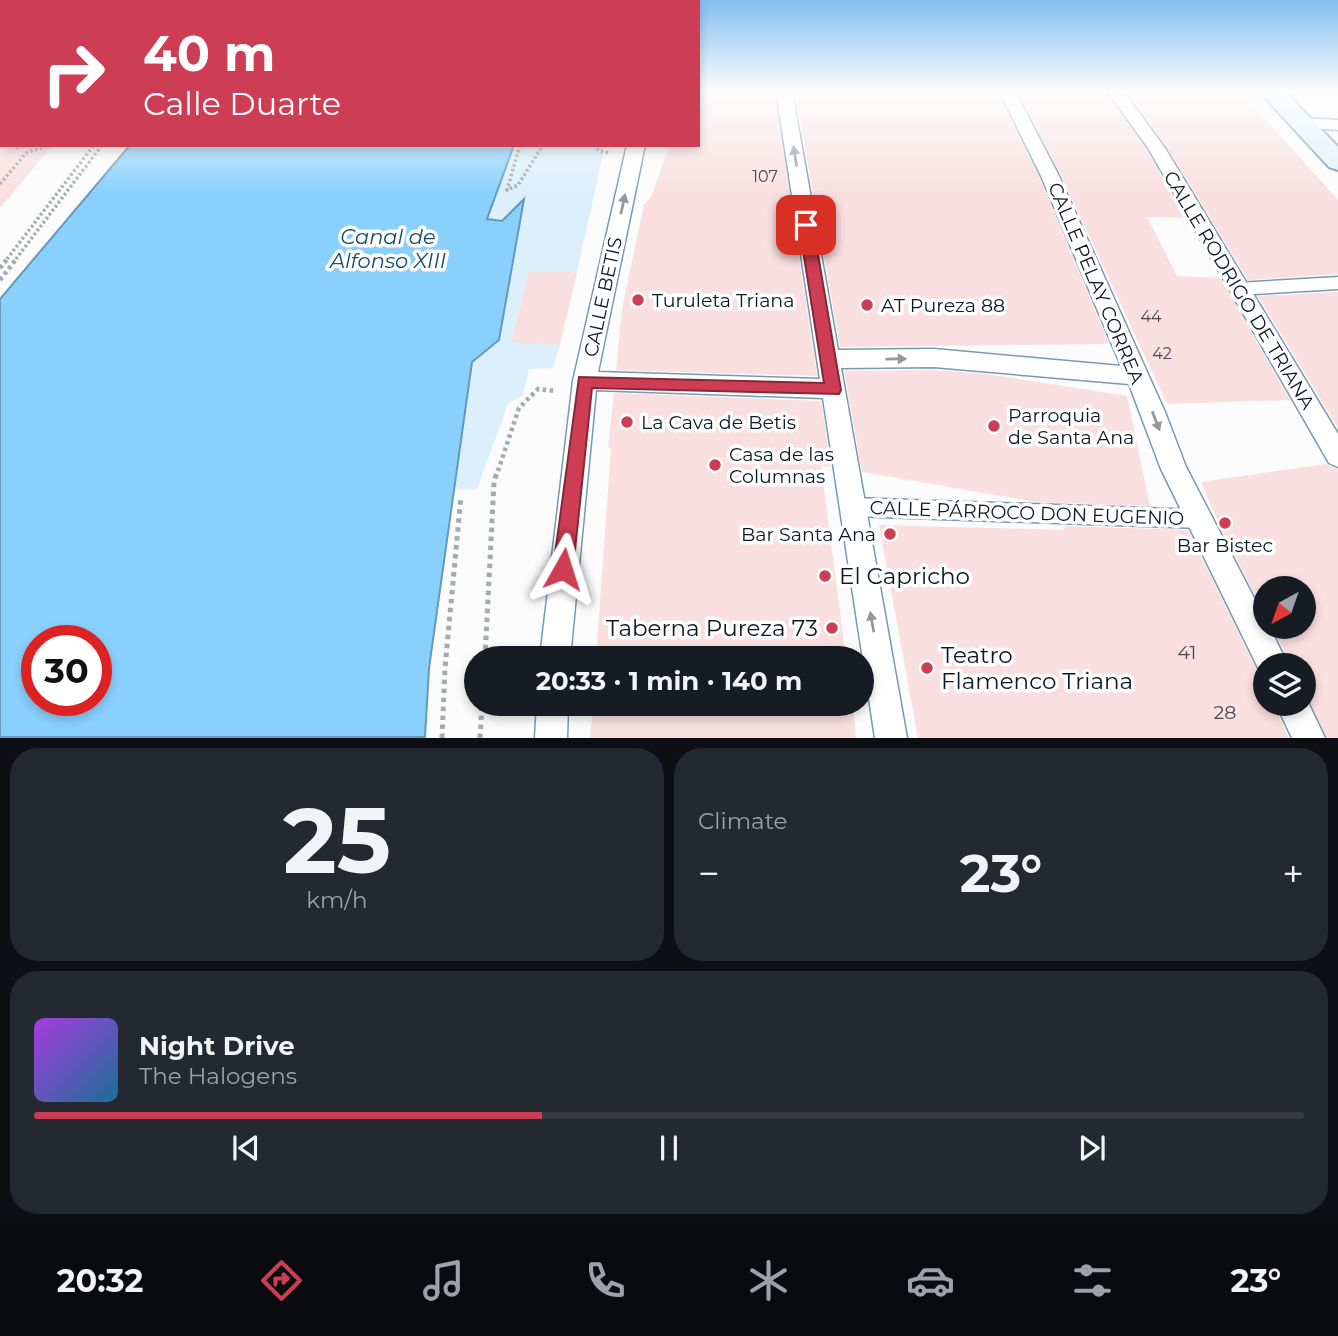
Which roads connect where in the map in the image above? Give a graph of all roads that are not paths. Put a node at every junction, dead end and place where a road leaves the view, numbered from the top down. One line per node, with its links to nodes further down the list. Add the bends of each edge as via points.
1 (790, 125): 9 (street, one-way to 1)
2 (1024, 125): 10 (street, CALLE PELAY CORREA)
3 (1140, 125): 8 (street, CALLE RODRIGO DE TRIANA)
4 (1304, 125): 6 (main road)
5 (636, 147): 11 (street, CALLE BETIS, one-way to 5)
6 (1338, 162)
7 (1338, 283): 8 (street)
8 (1237, 289): 13 (street, CALLE RODRIGO DE TRIANA)
9 (828, 359): 10 (street, one-way to 10, via 934,358); 12 (street)
10 (1136, 376): 15 (street, CALLE PELAY CORREA, one-way to 15, via 1174,468)
11 (585, 382): 12 (street); 16 (street, CALLE BETIS)
12 (833, 390): 14 (street)
13 (1338, 456)
14 (853, 507): 15 (street, CALLE PÁRROCO DON EUGENIO); 21 (street, one-way to 14)
15 (1202, 519): 17 (street, CALLE PELAY CORREA)
16 (556, 646)
17 (1267, 653)
18 (552, 716): 20 (street)
19 (1298, 716): 22 (street)
20 (551, 737)
21 (891, 737)
22 (1309, 737)

